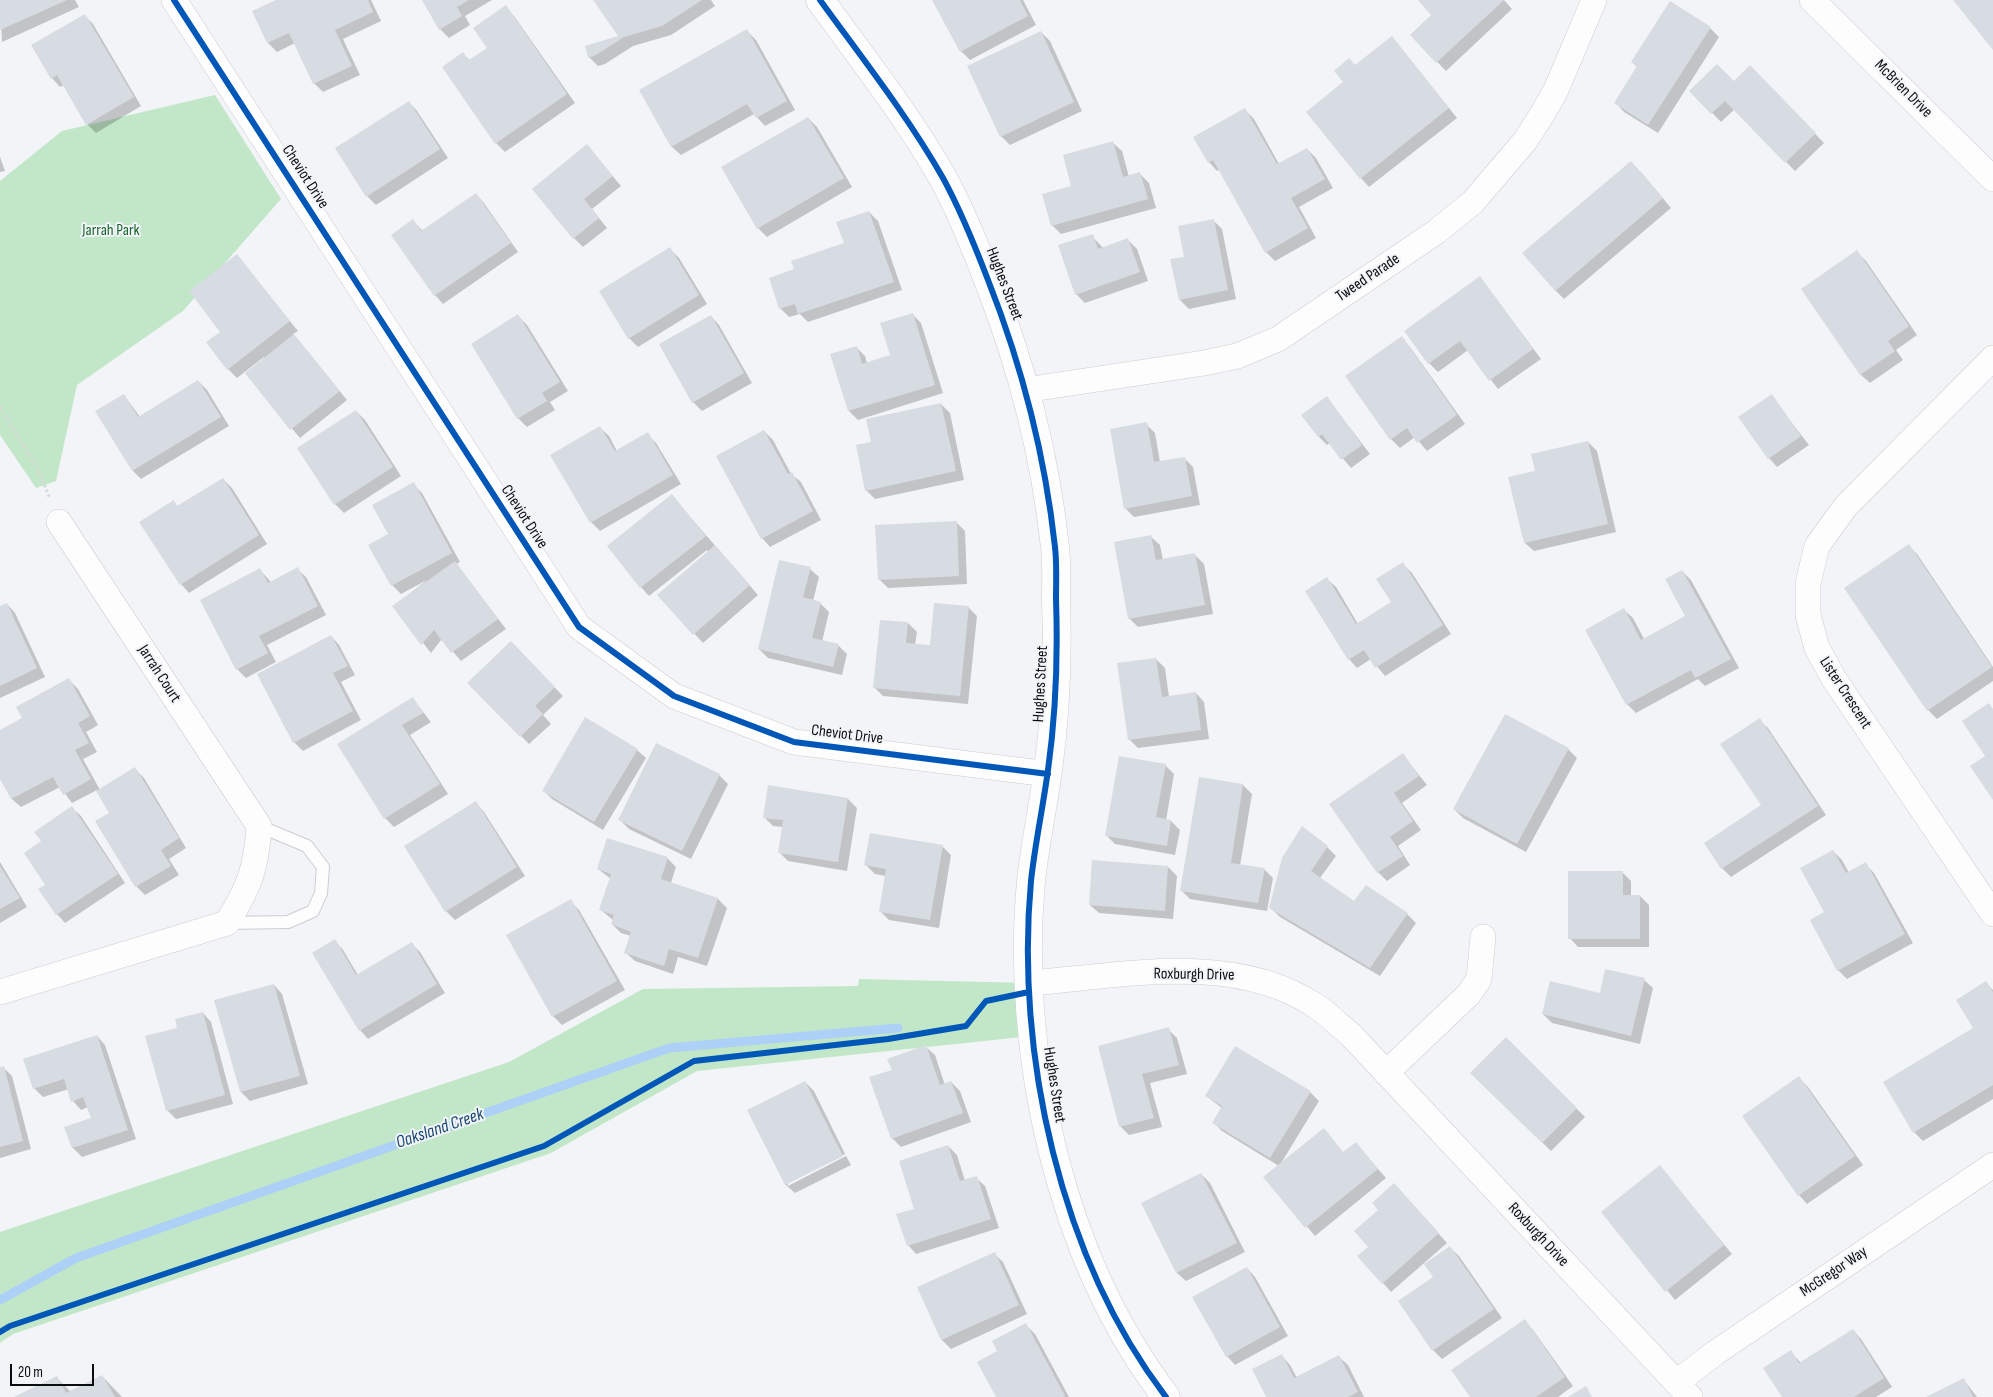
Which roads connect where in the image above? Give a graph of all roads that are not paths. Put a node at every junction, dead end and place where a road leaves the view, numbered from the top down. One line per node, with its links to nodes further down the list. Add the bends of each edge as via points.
1 (174, 0): 9 (street, Cheviot Drive, via 579,627 674,696 794,742)
2 (820, 0): 7 (street, Hughes Street, via 910,124 944,180 971,237 1012,341)
3 (1594, 0): 7 (street, Tweed Parade, via 1556,90 1525,141 1473,202 1428,237 1257,350 1204,363)
4 (1812, 0): 5 (street, McBrien Drive)
5 (1993, 179)
6 (1993, 358): 11 (street, Lister Crescent, via 1846,506 1818,546 1808,583 1808,615 1817,648 1834,679)
7 (1025, 390): 9 (street, Hughes Street, via 1041,460 1055,549 1058,658)
8 (59, 522): 10 (street, Jarrah Court)
9 (1048, 774): 14 (street, Hughes Street, via 1031,880)
10 (259, 826): 12 (street, via 257,856 247,890); 12 (lane, via 306,846 323,867 321,893 313,911 288,922)
11 (1993, 914)
12 (226, 923): 15 (street)
13 (1483, 937): 16 (street, via 1479,979 1469,994)
14 (1030, 983): 16 (street, Roxburgh Drive, via 1176,971 1239,975 1278,987 1315,1006 1351,1035); 19 (street, Hughes Street, via 1032,1036 1042,1109 1058,1174 1107,1300 1135,1352)
15 (0, 992)
16 (1386, 1073): 18 (street, Roxburgh Drive)
17 (1993, 1164): 18 (street, McGregor Way, via 1715,1353)
18 (1683, 1390)
19 (1166, 1397)

